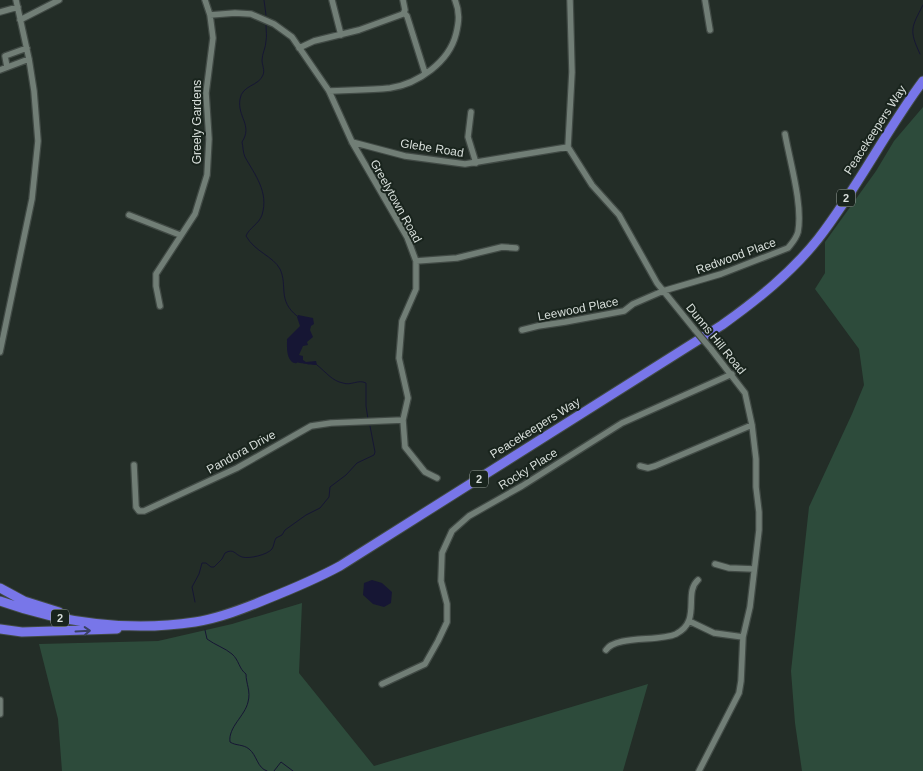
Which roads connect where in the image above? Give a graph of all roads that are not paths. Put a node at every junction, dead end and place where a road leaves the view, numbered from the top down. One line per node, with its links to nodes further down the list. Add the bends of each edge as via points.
1 (16, 0): 9 (street)
2 (59, 0): 13 (street)
3 (204, 0): 12 (street)
4 (332, 0): 15 (street)
5 (403, 0): 11 (street)
6 (455, 0): 21 (street, via 459,16 454,41 441,60)
7 (570, 0): 29 (street, via 572,72)
8 (705, 0): 14 (street)
9 (18, 7): 10 (street); 13 (street)
10 (0, 12)
11 (404, 12): 15 (street); 21 (street)
12 (210, 15): 17 (street, Greelytown Road, via 235,13 264,18 287,33); 32 (street, Greely Gardens, via 213,38 206,93 209,139 206,176 195,214)
13 (20, 20): 16 (street)
14 (710, 30)
15 (341, 35): 17 (street)
16 (26, 48): 18 (street); 19 (street, via 5,56)
17 (299, 48): 23 (street, Greelytown Road)
18 (29, 59): 19 (street); 38 (street, via 38,141 32,199)
19 (7, 67): 20 (street)
20 (0, 70)
21 (425, 73): 23 (street, via 390,88)
22 (923, 80): 26 (highway, Peacekeepers Way / 2)
23 (329, 91): 28 (street, Greelytown Road)
24 (923, 91): 26 (highway)
25 (471, 112): 30 (street, via 468,138)
26 (900, 113): 52 (highway, Peacekeepers Way / 2, via 817,240 766,293 722,325 330,571 217,617)
27 (785, 134): 35 (street, Redwood Place, via 797,202 798,232 794,241 788,248 721,274)
28 (352, 142): 30 (street, Glebe Road, via 405,156); 34 (street, Greelytown Road, via 407,237)
29 (568, 147): 30 (street, Glebe Road); 35 (street, Dunns Hill Road, via 592,185 618,215)
30 (476, 163)
31 (128, 215): 32 (street)
32 (180, 235): 36 (street, Greely Gardens, via 156,274)
33 (516, 248): 34 (street, via 502,247 457,258)
34 (416, 261): 40 (street, Greelytown Road, via 416,289 402,321 399,358 408,398)
35 (663, 291): 37 (street, Leewood Place, via 624,311); 39 (street, Dunns Hill Road, bridge)
36 (160, 306)
37 (522, 330)
38 (0, 352)
39 (732, 374): 41 (street, Dunns Hill Road, via 745,393); 56 (street, Rocky Place, via 622,423 468,516 452,531 442,553 441,581 447,604 446,622 438,641 425,664)
40 (403, 420): 42 (street, Pandora Drive, via 311,426 230,471 144,512 136,507); 44 (street, Greelytown Road, via 405,447 424,472)
41 (752, 425): 43 (street, via 656,466); 46 (street, Dunns Hill Road, via 760,518)
42 (134, 465)
43 (640, 466)
44 (437, 478)
45 (715, 564): 46 (street)
46 (754, 569): 54 (street, Dunns Hill Road)
47 (698, 580): 50 (street, via 693,586)
48 (0, 588): 51 (highway, via 24,601 59,612)
49 (0, 601): 51 (highway, Peacekeepers Way / 2, via 67,619)
50 (689, 621): 54 (street, via 714,633); 55 (street, via 671,636 614,643)
51 (122, 625): 52 (highway, Peacekeepers Way / 2)
52 (148, 626): 53 (highway, one-way to 52, via 84,631)
53 (0, 629)
54 (743, 637): 59 (street, Dunns Hill Road, via 738,697)
55 (606, 650)
56 (382, 684)
57 (0, 700): 58 (street)
58 (0, 714)
59 (699, 771)

